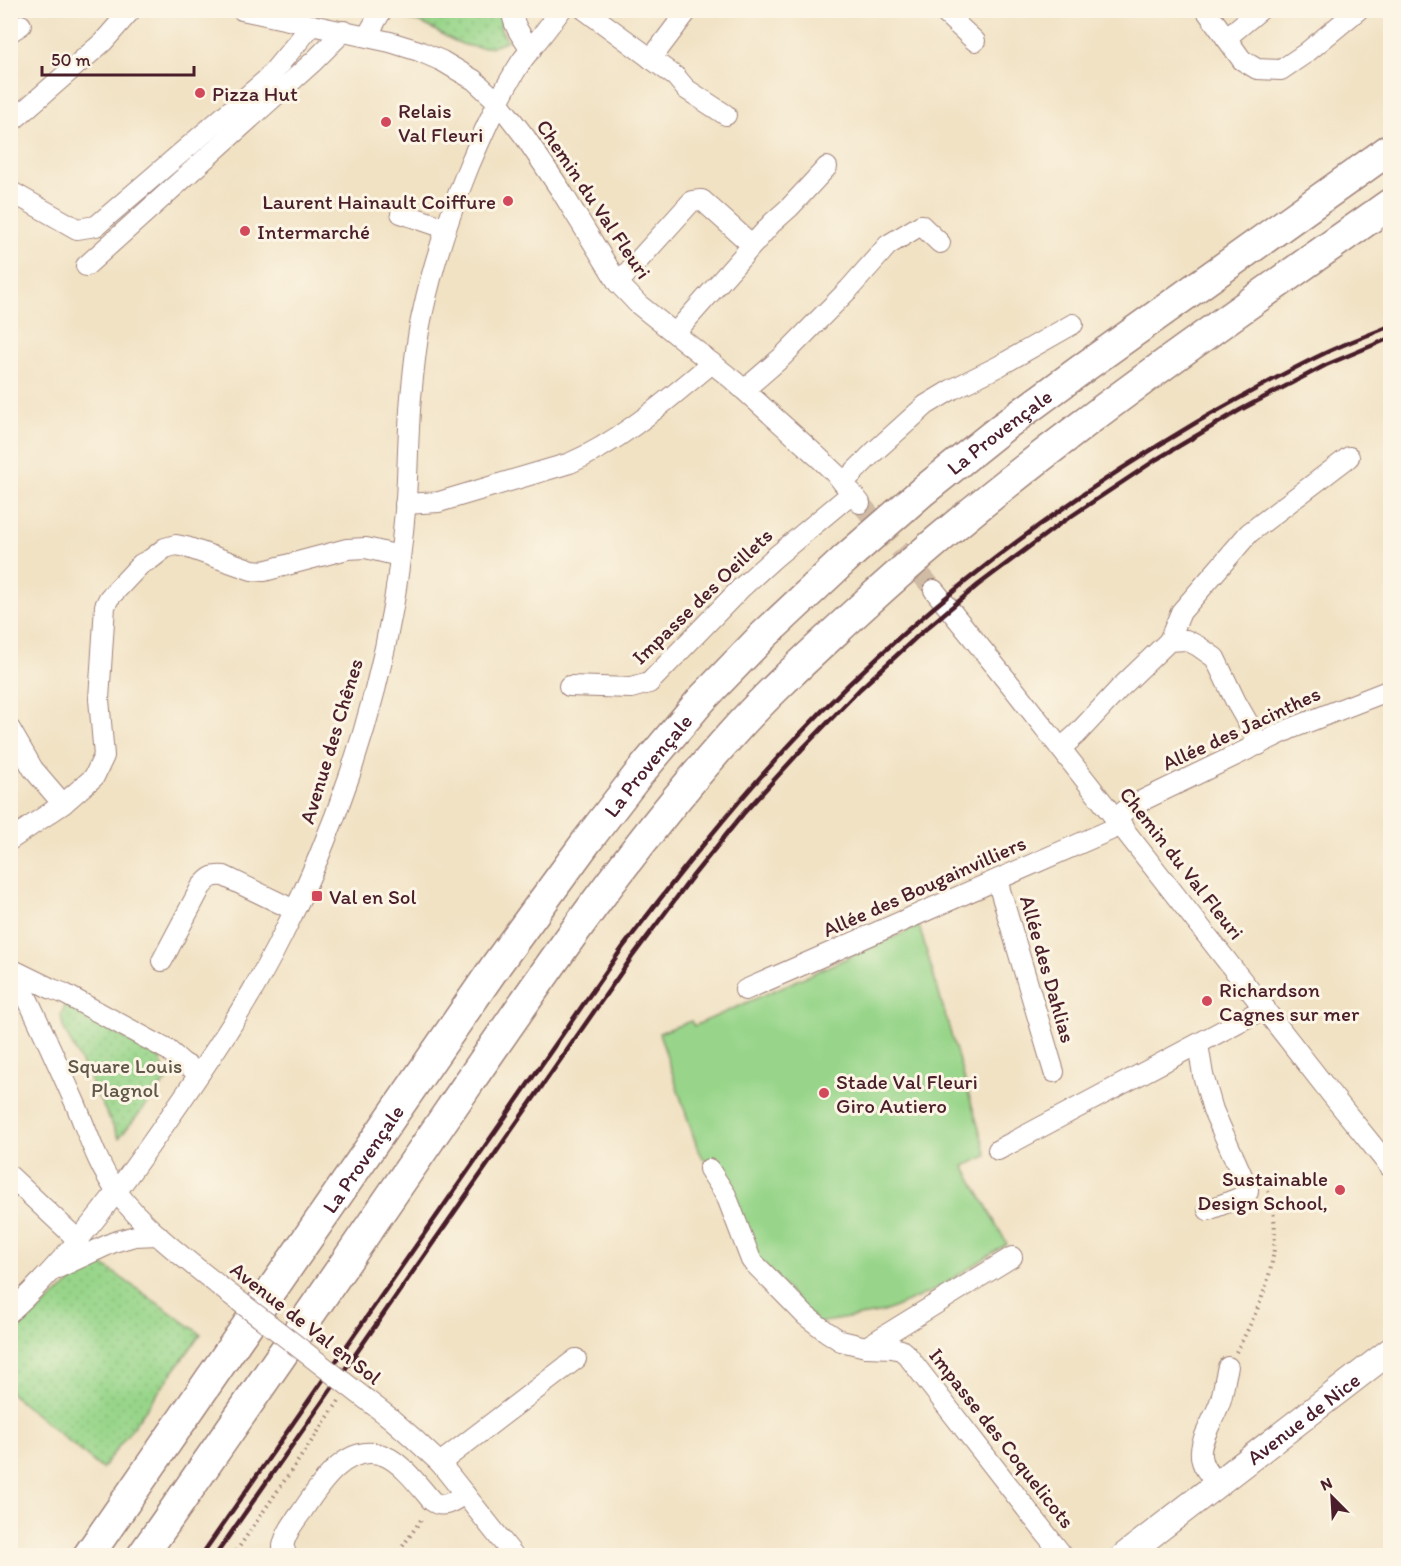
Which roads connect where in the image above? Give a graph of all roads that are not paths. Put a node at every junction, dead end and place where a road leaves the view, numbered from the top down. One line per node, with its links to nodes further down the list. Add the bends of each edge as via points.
1 (131, 10): 21 (street, via 103,42)
2 (242, 10): 12 (street, Chemin du Val Fleuri)
3 (382, 10): 14 (street)
4 (512, 10): 17 (street, via 516,26)
5 (585, 10): 18 (street)
6 (688, 10): 18 (street)
7 (945, 10): 16 (street)
8 (1206, 10): 15 (street)
9 (1260, 10): 15 (street)
10 (1358, 10): 15 (street, via 1281,70 1257,69 1242,60)
11 (558, 12): 17 (street, Avenue des Chênes)
12 (312, 25): 13 (street, Chemin du Val Fleuri); 24 (street, via 267,79 96,226 77,229)
13 (345, 31): 14 (street, Chemin du Val Fleuri); 30 (street)
14 (367, 36): 19 (street, Chemin du Val Fleuri, via 442,61 474,80)
15 (1226, 38)
16 (975, 42)
17 (531, 50): 19 (street, Avenue des Chênes)
18 (651, 59): 20 (street)
19 (498, 102): 27 (street, Avenue des Chênes); 31 (street, Chemin du Val Fleuri, via 554,179)
20 (726, 115)
21 (10, 123)
22 (1390, 149): 77 (highway, La Provençale, via 1003,427 845,559 702,699 586,842 497,964)
23 (827, 167): 29 (street)
24 (10, 191)
25 (1390, 204): 78 (highway, La Provençale, via 1110,403 1012,479 879,591 732,734 664,813 537,983)
26 (401, 213): 27 (street)
27 (445, 228): 38 (street, Avenue des Chênes, via 422,315 411,400)
28 (940, 243): 35 (street, via 921,225 888,245 781,358)
29 (752, 245): 31 (street, via 702,200 692,201); 33 (street)
30 (86, 266)
31 (618, 283): 33 (street, Chemin du Val Fleuri)
32 (1073, 324): 37 (street, Impasse des Oeillets, via 926,405 874,452)
33 (675, 333): 34 (street, Chemin du Val Fleuri)
34 (712, 363): 35 (street, Chemin du Val Fleuri); 38 (street, via 590,454 439,502)
35 (744, 390): 37 (street, Chemin du Val Fleuri)
36 (1349, 457): 41 (street, via 1249,533 1182,612)
37 (852, 493): 42 (street, Impasse des Oeillets, via 741,588 650,683 631,688)
38 (405, 504): 39 (street, Avenue des Chênes)
39 (399, 556): 47 (street, via 366,548 347,549 264,571 176,545 141,564 105,606 99,699 104,756 94,777); 51 (street, Avenue des Chênes, via 393,604 368,717 323,847)
40 (934, 590): 46 (street, Chemin du Val Fleuri)
41 (1169, 641): 45 (street, via 1186,640 1215,658); 46 (street)
42 (569, 686)
43 (1390, 690): 45 (street, Allée des Jacinthes)
44 (10, 729): 47 (street, via 33,769)
45 (1258, 745): 48 (street, Allée des Jacinthes, via 1133,805)
46 (1061, 748): 48 (street, Chemin du Val Fleuri)
47 (63, 804): 49 (street)
48 (1119, 821): 50 (street, Allée des Bougainvilliers); 55 (street, Chemin du Val Fleuri)
49 (10, 840)
50 (997, 880): 54 (street, Allée des Bougainvilliers); 57 (street, Allée des Dahlias)
51 (294, 910): 52 (street, via 215,875 201,887); 58 (street, Avenue des Chênes, via 251,993)
52 (162, 961)
53 (13, 977): 58 (street, via 63,993 168,1050); 63 (street, Avenue de Val en Sol)
54 (745, 990)
55 (1265, 1008): 56 (street); 60 (street, Chemin du Val Fleuri)
56 (1198, 1044): 59 (street); 64 (street, via 1213,1110 1248,1189 1244,1196)
57 (1054, 1072)
58 (200, 1074): 63 (street, Avenue des Chênes)
59 (998, 1150)
60 (1390, 1167)
61 (709, 1169): 70 (street, Impasse des Coquelicots, via 726,1195 751,1260 827,1332 841,1341)
62 (10, 1176): 66 (street)
63 (117, 1191): 65 (street, Avenue de Val en Sol); 66 (street, Avenue des Chênes)
64 (1208, 1210)
65 (158, 1235): 68 (street, via 114,1242); 74 (street, Avenue de Val en Sol, bridge, via 389,1417)
66 (78, 1239): 68 (street, Avenue des Chênes)
67 (1012, 1257): 70 (street)
68 (53, 1270): 69 (street, Avenue des Chênes)
69 (10, 1312)
70 (866, 1347): 81 (street, Impasse des Coquelicots, via 893,1348 907,1355)
71 (1390, 1351): 75 (main road, Avenue de Nice)
72 (576, 1359): 74 (street)
73 (1228, 1367): 75 (street, via 1221,1399 1201,1451 1204,1467)
74 (440, 1463): 76 (street, Avenue de Val en Sol)
75 (1218, 1485): 82 (main road, Avenue de Nice)
76 (465, 1494): 79 (street, via 447,1504 436,1504 386,1456 368,1452 348,1459 321,1483 284,1540); 80 (street, Avenue de Val en Sol)
77 (88, 1556)
78 (142, 1556)
79 (287, 1556)
80 (514, 1556)
81 (1063, 1556)
82 (1124, 1556)

